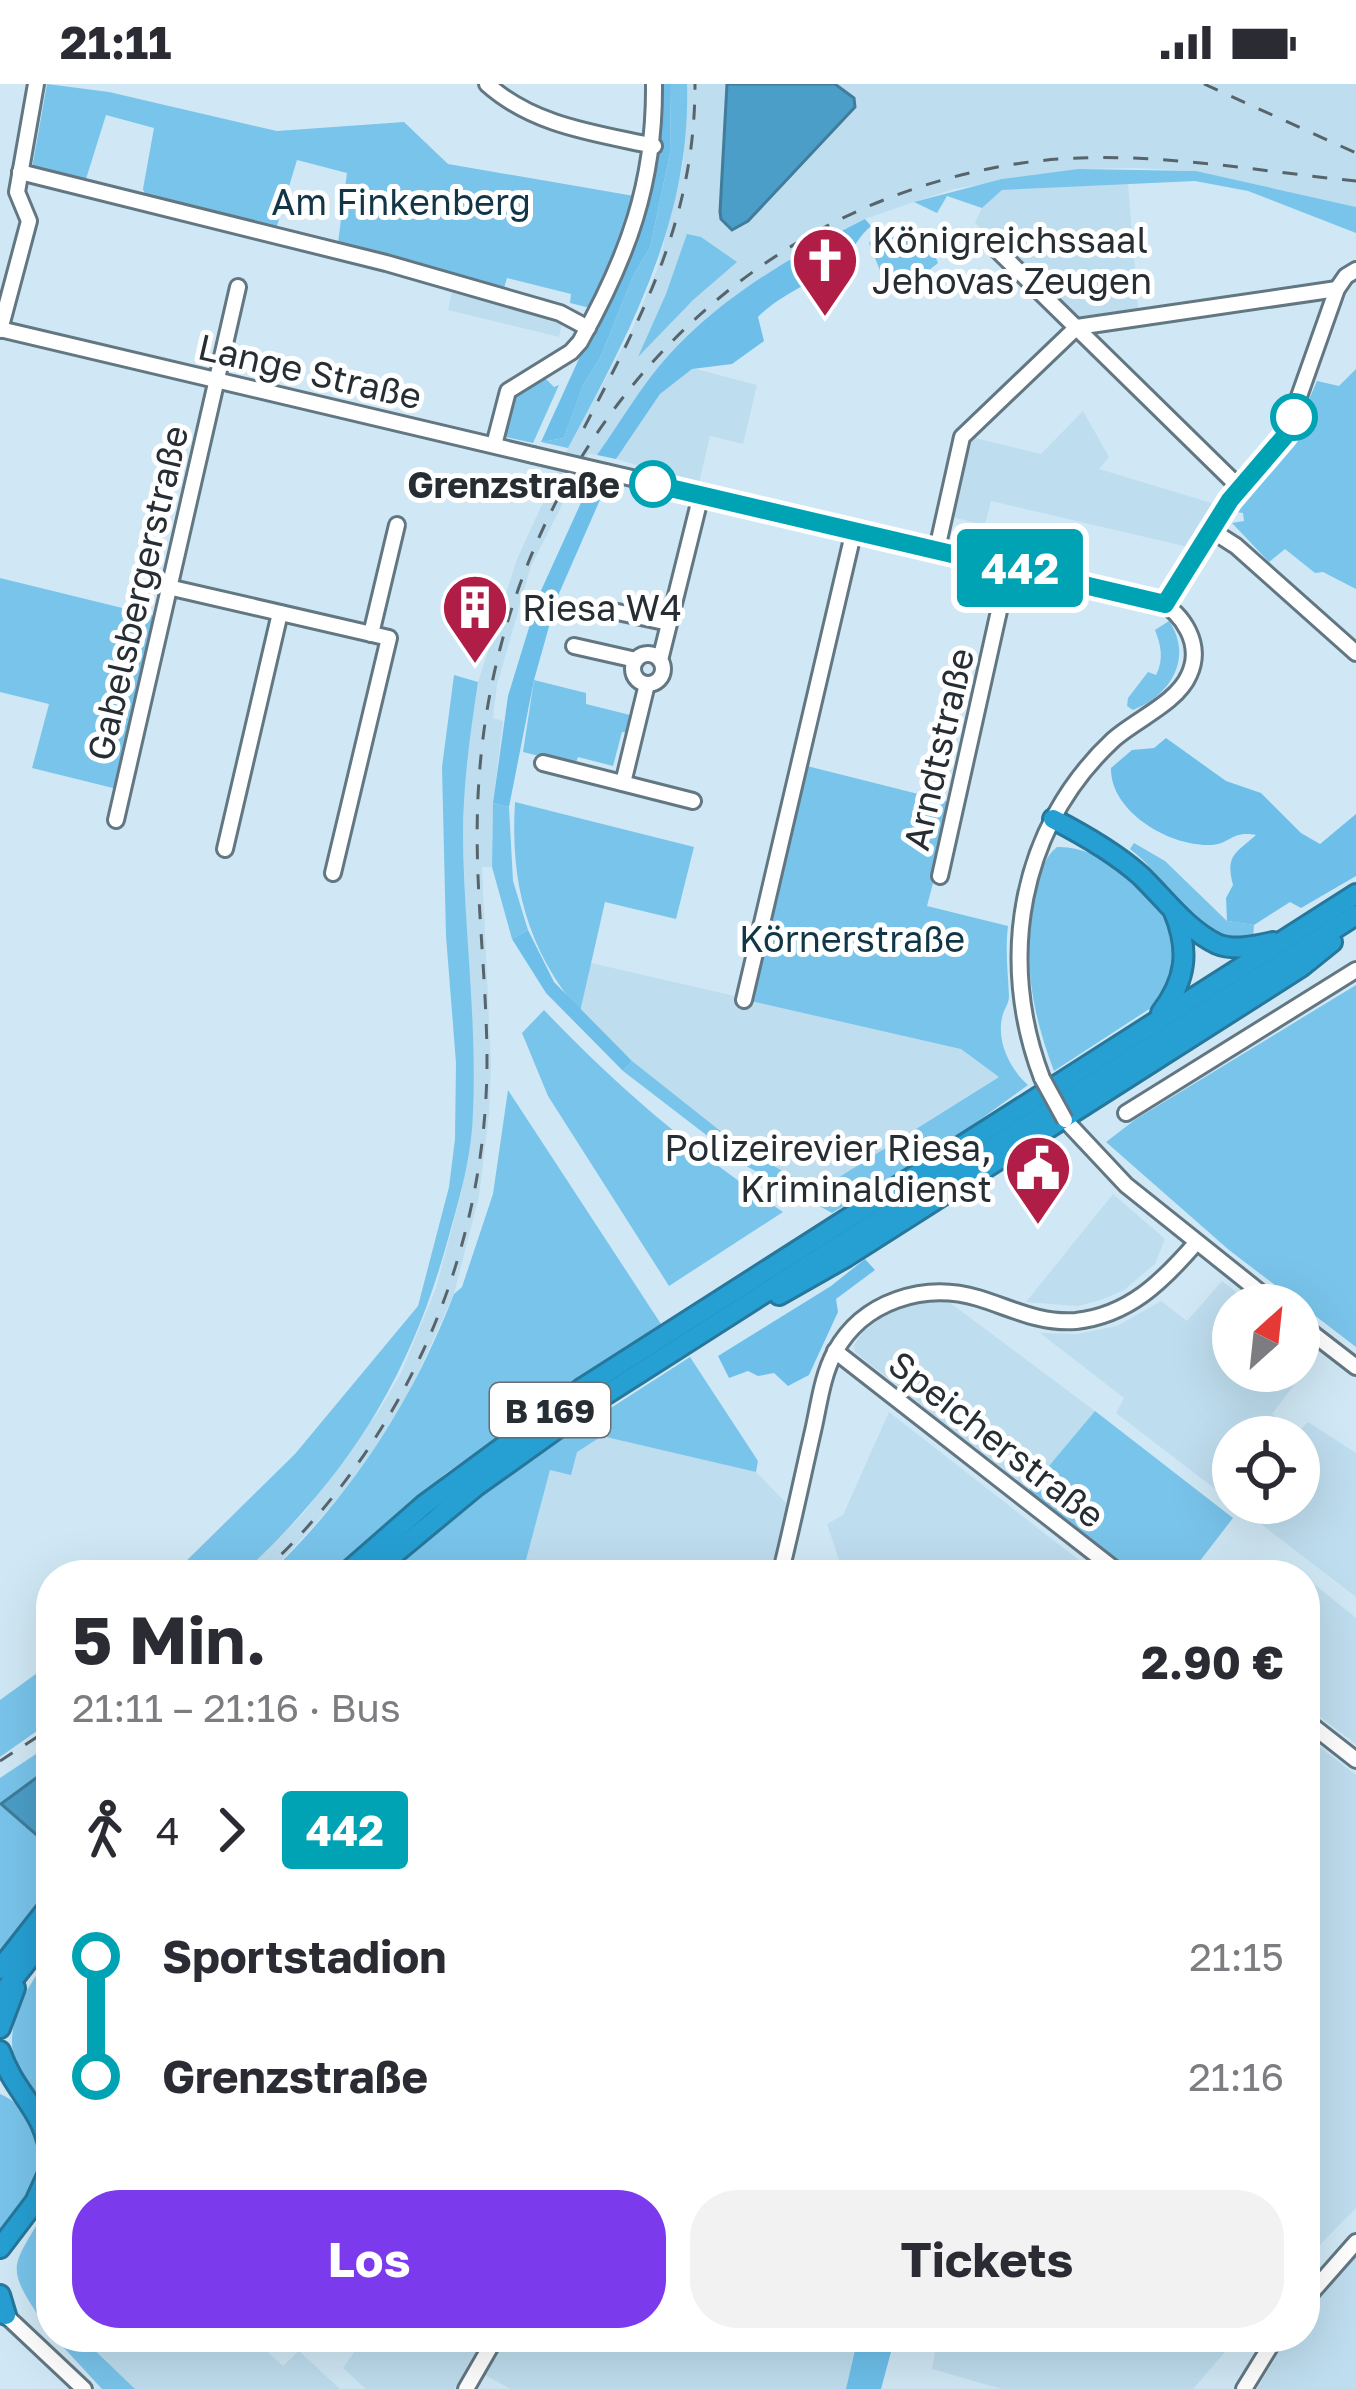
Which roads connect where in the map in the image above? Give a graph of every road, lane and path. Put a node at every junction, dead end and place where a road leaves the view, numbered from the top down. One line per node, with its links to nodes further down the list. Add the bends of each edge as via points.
1 (36, 84): 5 (street)
2 (487, 84): 4 (street, via 561,126)
3 (654, 84): 4 (street)
4 (654, 146): 11 (street, via 638,214)
5 (20, 172): 11 (street, via 408,269); 12 (street, via 18,200 29,221)
6 (988, 241): 10 (street)
7 (1356, 270): 9 (street)
8 (238, 287): 13 (street, Gabelsbergerstraße)
9 (1337, 289): 10 (street); 15 (street, via 1285,436)
10 (1076, 327): 15 (street); 20 (street, via 962,436)
11 (588, 328): 14 (street, via 572,352 508,391)
12 (0, 330): 13 (street, Lange Straße)
13 (217, 380): 14 (street, Lange Straße); 22 (street, Gabelsbergerstraße)
14 (494, 445): 16 (street, Lange Straße, bridge)
15 (1240, 488): 19 (street)
16 (701, 495): 18 (street); 26 (street)
17 (397, 525): 27 (street)
18 (854, 530): 20 (street); 47 (street)
19 (1211, 530): 23 (street); 29 (street)
20 (937, 549): 21 (street)
21 (1009, 566): 23 (street); 40 (street, Arndtstraße)
22 (168, 586): 25 (street); 37 (street, Gabelsbergerstraße)
23 (1165, 604): 36 (street, via 1189,631 1189,676 1094,760)
24 (608, 610): 26 (street)
25 (280, 613): 27 (street); 38 (street)
26 (669, 623): 31 (street)
27 (371, 634): 39 (street, via 388,638)
28 (574, 646): 30 (street)
29 (1356, 653)
30 (636, 660): 31 (street); 32 (street, via 635,677)
31 (660, 660): 32 (street, via 662,675)
32 (647, 684): 34 (street)
33 (543, 764): 34 (street)
34 (623, 783): 35 (street)
35 (693, 801)
36 (1053, 819): 42 (highway, via 1110,851); 50 (street, bridge, via 1027,884 1017,964 1042,1078)
37 (116, 820)
38 (225, 849)
39 (334, 873)
40 (940, 876)
41 (1356, 894): 45 (highway, B 169)
42 (1174, 912): 45 (highway, via 1218,944 1239,948); 48 (highway, via 1184,971)
43 (1356, 915): 44 (highway, B 169)
44 (1338, 926): 50 (highway, via 1333,941 1301,967); 53 (highway, B 169)
45 (1289, 937): 48 (highway, B 169)
46 (1356, 970): 49 (street)
47 (744, 1000)
48 (1154, 1022): 57 (highway, B 169, via 567,1398)
49 (1126, 1113)
50 (1065, 1120): 51 (street); 53 (highway, via 784,1294)
51 (1196, 1244): 52 (street); 55 (street, via 1154,1288 1098,1317 1055,1322 929,1292 879,1307)
52 (1248, 1284)
53 (751, 1300): 58 (highway, B 169, via 518,1454)
54 (1320, 1339): 56 (street)
55 (836, 1351): 59 (street); 60 (street, Speicherstraße)
56 (1356, 1367)
57 (361, 1560)
58 (387, 1560)
59 (783, 1560)
60 (1103, 1560)
61 (1320, 1732): 62 (street)
62 (1356, 1760)
63 (36, 1923): 66 (highway)
64 (36, 1950): 65 (highway)
65 (26, 1963): 67 (highway); 68 (highway)
66 (0, 1969)
67 (0, 1996)
68 (0, 2028)
69 (0, 2051): 71 (highway)
70 (0, 2090): 72 (highway)
71 (36, 2108)
72 (36, 2110)
73 (36, 2200): 75 (highway)
74 (1356, 2242): 77 (street)
75 (1, 2248): 76 (highway)
76 (0, 2270)
77 (1320, 2283)
78 (0, 2295): 79 (highway)
79 (3, 2313): 80 (street)
80 (36, 2344)
81 (45, 2352): 84 (street)
82 (487, 2352): 85 (street)
83 (1267, 2352): 86 (street)
84 (84, 2389)
85 (466, 2389)
86 (1244, 2389)

